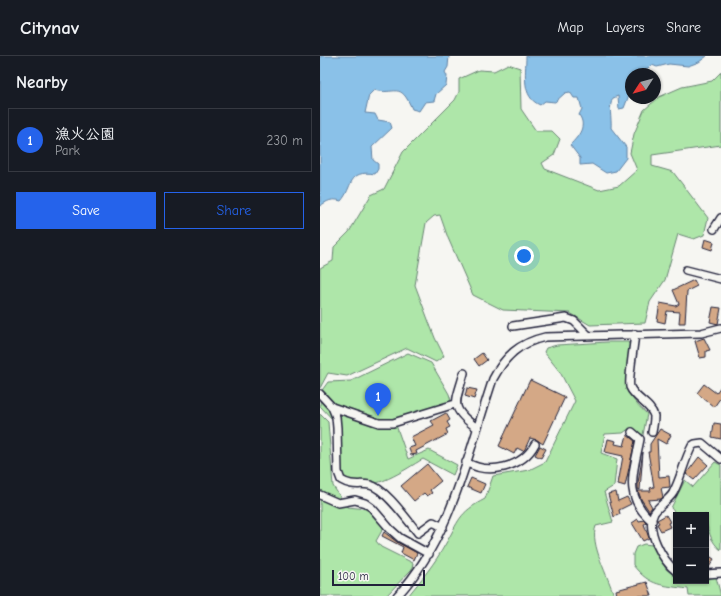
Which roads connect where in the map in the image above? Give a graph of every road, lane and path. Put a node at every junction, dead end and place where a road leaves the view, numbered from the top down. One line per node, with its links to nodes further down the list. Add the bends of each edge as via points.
1 (721, 218): 2 (street)
2 (714, 229)
3 (686, 270): 4 (street)
4 (721, 279)
5 (513, 326): 8 (street, via 566,318 582,327)
6 (721, 328): 7 (street, via 701,333)
7 (635, 334): 8 (street); 15 (street, via 629,383 634,394 652,412)
8 (588, 335): 13 (street, via 545,336 533,339 515,349 501,365 493,380)
9 (464, 374): 11 (street)
10 (320, 394): 12 (street)
11 (455, 404): 12 (street, via 385,424); 13 (street, via 462,416)
12 (332, 408): 21 (street, via 336,417 338,472 341,480 350,485 370,485 382,491 418,532 433,522)
13 (477, 428): 18 (street)
14 (632, 432): 20 (street, via 640,439 631,491 639,507)
15 (652, 432)
16 (535, 444): 18 (street, via 530,453 513,464 498,468 482,469)
17 (721, 459): 20 (street, via 702,443 692,446 673,493 654,513)
18 (466, 462): 21 (street)
19 (320, 495): 22 (street, via 338,502 355,500 365,503 400,538)
20 (652, 521): 23 (street, via 656,544)
21 (443, 526): 22 (street)
22 (429, 554): 26 (street)
23 (673, 568)
24 (721, 573): 25 (street)
25 (709, 574)
26 (397, 596)

